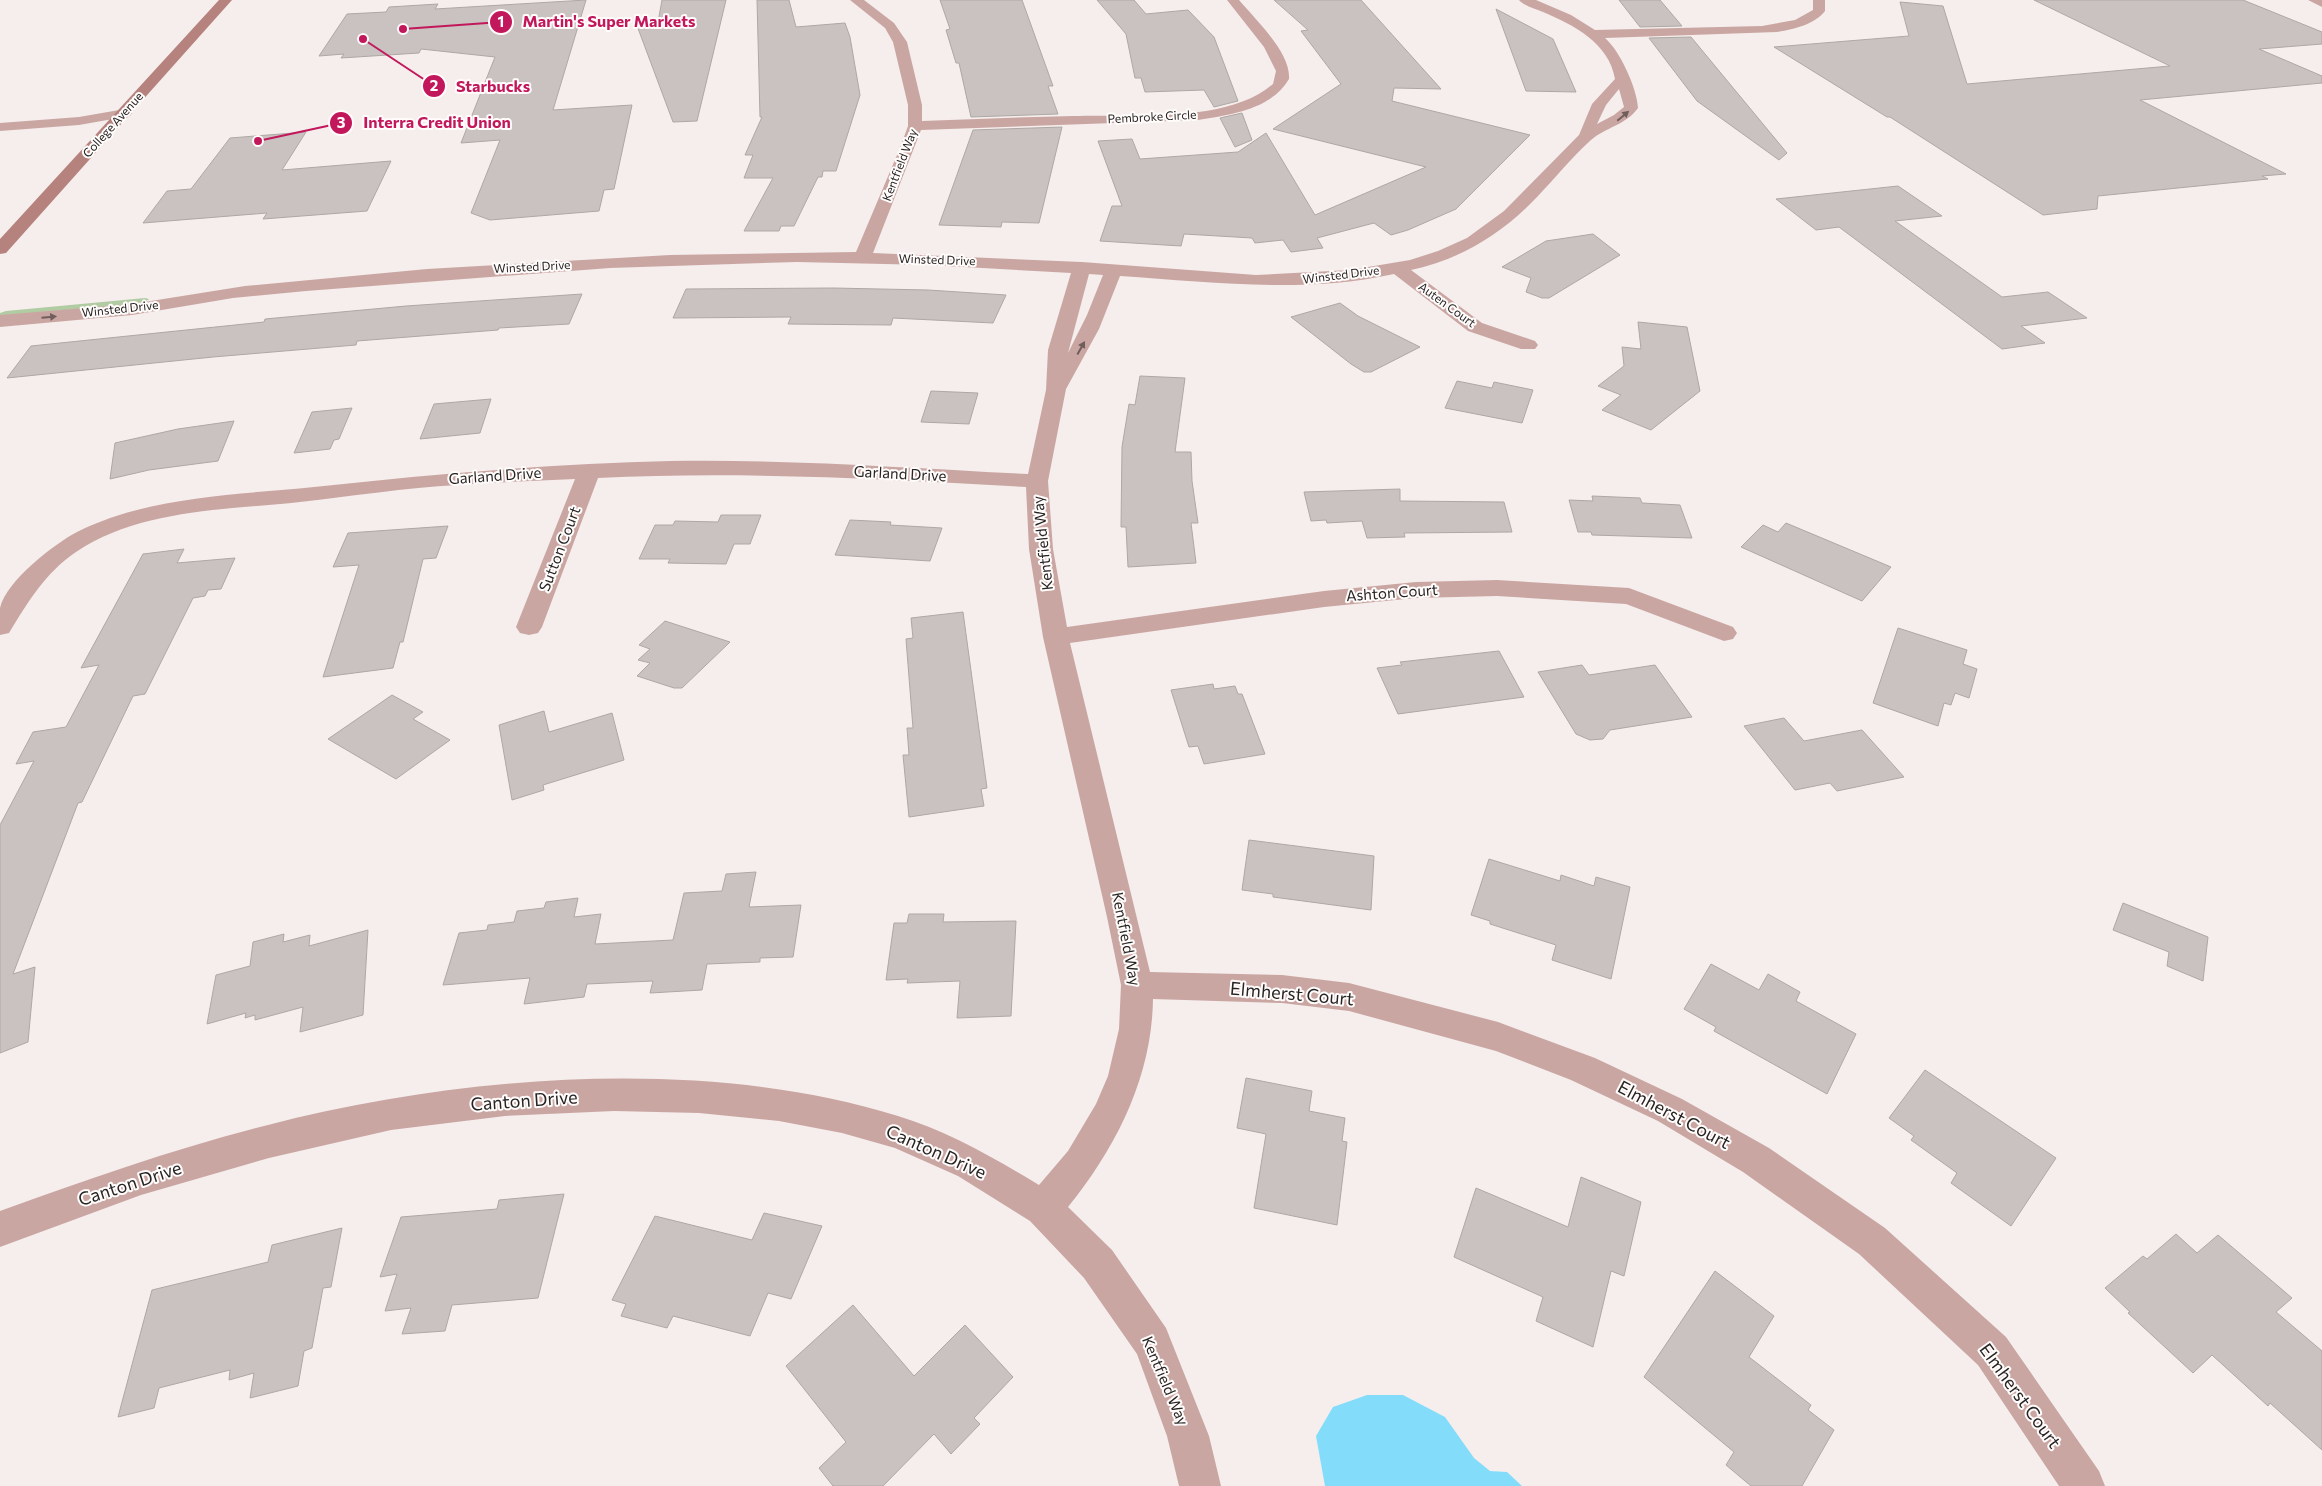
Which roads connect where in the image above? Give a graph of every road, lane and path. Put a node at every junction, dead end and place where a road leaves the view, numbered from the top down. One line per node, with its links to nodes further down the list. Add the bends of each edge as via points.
1 (226, 0): 10 (main road, College Avenue)
2 (856, 0): 12 (street, Kentfield Way, via 890,26 900,42 915,105)
3 (1233, 0): 12 (street, Pembroke Circle, via 1279,58 1284,71 1281,82 1273,91 1245,105 1183,116)
4 (1525, 0): 8 (street, Winsted Drive)
5 (1819, 0): 8 (street, via 1819,11 1809,20 1787,27)
6 (2314, 0): 7 (street)
7 (2322, 3)
8 (1591, 34): 9 (street, Winsted Drive, via 1609,50)
9 (1622, 80): 14 (street, Winsted Drive, via 1592,114); 14 (street, Winsted Drive, one-way to 9, via 1623,117 1632,108 1631,97)
10 (125, 113): 11 (street); 13 (street, via 79,121); 15 (main road, College Avenue)
11 (0, 118)
12 (916, 126): 16 (street, Kentfield Way)
13 (0, 127)
14 (1586, 135): 18 (street, Winsted Drive, via 1498,225 1470,243)
15 (0, 250)
16 (862, 258): 17 (street, Winsted Drive); 20 (street, Winsted Drive, via 733,258 478,270)
17 (1082, 267): 19 (street, Winsted Drive); 24 (street, Kentfield Way, via 1058,350)
18 (1397, 268): 19 (street, Winsted Drive, via 1298,280 1256,280); 23 (street, Auten Court, via 1475,327)
19 (1114, 269): 24 (street, Kentfield Way, one-way to 19, via 1096,320)
20 (240, 292): 21 (street, Winsted Drive, via 154,293); 22 (street, Winsted Drive, one-way to 20, via 149,307)
21 (0, 307)
22 (0, 321)
23 (1528, 345)
24 (1056, 390): 26 (street, Kentfield Way)
25 (590, 470): 26 (street, Garland Drive, via 758,467); 27 (street, Garland Drive, via 457,478 155,513 120,523 66,547 37,573); 28 (street, Sutton Court)
26 (1037, 481): 30 (street, Kentfield Way, via 1041,549)
27 (0, 627)
28 (529, 627)
29 (1724, 633): 30 (street, Ashton Court, via 1629,596 1497,588 1416,590 1324,599)
30 (1056, 637): 31 (street, Kentfield Way, via 1124,917)
31 (1136, 986): 32 (street, Kentfield Way, via 1136,1028 1125,1076 1081,1163); 35 (street, Elmherst Court, via 1282,989 1349,997 1498,1037 1583,1068 1670,1110 1756,1160 1872,1241 1992,1351)
32 (1044, 1208): 33 (street, Canton Drive, via 971,1164 900,1133 850,1119 779,1105 699,1096 614,1095 505,1100 382,1116 269,1141 141,1178); 34 (street, Kentfield Way, via 1098,1264 1152,1342 1188,1436)
33 (0, 1229)
34 (1200, 1486)
35 (2084, 1486)

